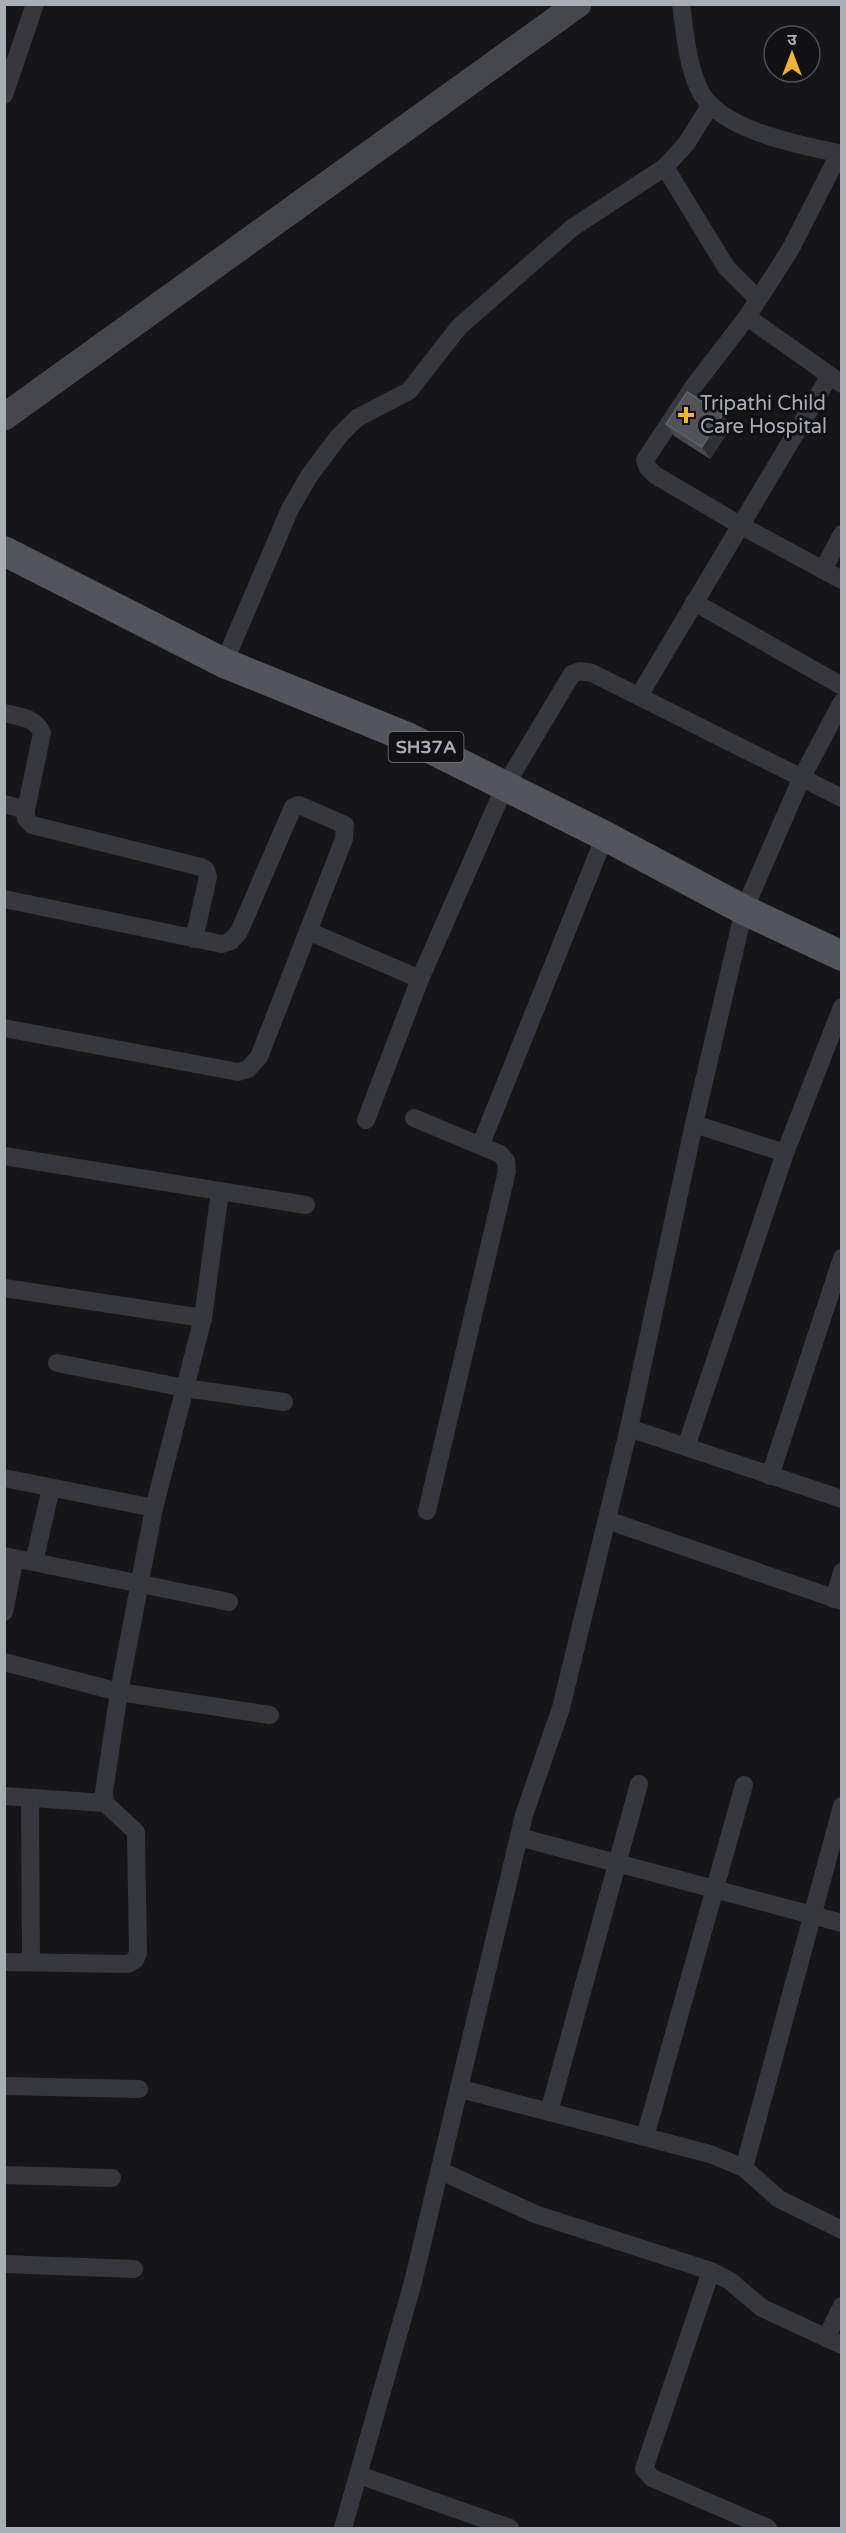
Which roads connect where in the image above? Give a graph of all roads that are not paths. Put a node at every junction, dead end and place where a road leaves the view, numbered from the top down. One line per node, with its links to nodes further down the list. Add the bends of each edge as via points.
1 (35, 4): 4 (street)
2 (578, 4): 11 (main road)
3 (681, 4): 5 (street, via 690,65)
4 (4, 95)
5 (710, 106): 6 (street, via 737,123); 7 (street, via 686,144)
6 (841, 154): 8 (street, via 790,250)
7 (665, 167): 8 (street, via 726,267); 18 (street, via 572,228 459,327 409,391 357,418 339,436 290,509)
8 (758, 299): 9 (street)
9 (747, 317): 10 (street); 12 (street, via 694,386 645,460 655,475)
10 (838, 380): 12 (street)
11 (4, 417)
12 (740, 525): 15 (street); 17 (street)
13 (842, 534): 15 (street)
14 (4, 551): 18 (main road, SH37A)
15 (822, 570): 16 (street)
16 (842, 580)
17 (694, 602): 19 (street); 20 (street)
18 (224, 663): 24 (main road, SH37A, via 407,737)
19 (842, 686)
20 (639, 696): 23 (street); 24 (street, via 592,673 580,670 572,674)
21 (842, 702): 23 (street)
22 (4, 713): 27 (street, via 38,724 42,733)
23 (802, 777): 25 (street); 30 (street)
24 (505, 786): 28 (main road, SH37A); 34 (street)
25 (842, 798)
26 (4, 804): 27 (street)
27 (26, 810): 32 (street, via 26,819 32,825 206,870 208,877)
28 (606, 836): 30 (main road, SH37A); 40 (street)
29 (4, 899): 32 (street)
30 (744, 910): 33 (main road, SH37A); 39 (street)
31 (308, 932): 32 (street, via 346,832 340,821 299,804 289,812 239,932 222,944); 34 (street); 36 (street, via 259,1057 248,1069 238,1072)
32 (194, 939)
33 (842, 956)
34 (420, 978): 38 (street)
35 (842, 1007): 41 (street)
36 (4, 1028)
37 (414, 1118): 40 (street)
38 (366, 1120)
39 (694, 1124): 41 (street); 51 (street)
40 (481, 1144): 58 (street, via 500,1154 507,1171)
41 (785, 1153): 52 (street)
42 (4, 1156): 43 (street)
43 (220, 1191): 44 (street); 47 (street)
44 (306, 1204)
45 (842, 1258): 53 (street)
46 (4, 1288): 47 (street)
47 (203, 1318): 49 (street)
48 (57, 1363): 49 (street)
49 (185, 1388): 50 (street); 57 (street)
50 (285, 1402)
51 (629, 1428): 52 (street); 59 (street)
52 (686, 1447): 53 (street)
53 (770, 1476): 56 (street)
54 (4, 1478): 55 (street)
55 (51, 1488): 57 (street); 61 (street)
56 (842, 1499)
57 (154, 1509): 63 (street)
58 (427, 1511)
59 (607, 1520): 64 (street); 76 (street, via 561,1708)
60 (10, 1557): 61 (street); 66 (street)
61 (33, 1562): 63 (street)
62 (842, 1572): 64 (street)
63 (140, 1583): 65 (street); 68 (street)
64 (838, 1600)
65 (229, 1602)
66 (4, 1612)
67 (4, 1662): 68 (street)
68 (119, 1692): 69 (street); 74 (street)
69 (270, 1715)
70 (639, 1784): 77 (street)
71 (744, 1785): 78 (street)
72 (4, 1796): 73 (street)
73 (30, 1799): 74 (street); 82 (street)
74 (105, 1803): 82 (street, via 136,1832 135,1960 128,1964)
75 (842, 1806): 79 (street)
76 (519, 1837): 77 (street); 85 (street)
77 (616, 1864): 78 (street); 86 (street)
78 (714, 1890): 79 (street); 87 (street)
79 (813, 1917): 80 (street); 88 (street)
80 (842, 1923)
81 (4, 1962): 82 (street)
82 (31, 1962)
83 (4, 2086): 84 (street)
84 (139, 2089)
85 (461, 2089): 86 (street); 89 (street)
86 (549, 2112): 87 (street)
87 (645, 2137): 88 (street, via 710,2154)
88 (744, 2168): 92 (street, via 778,2199)
89 (441, 2171): 95 (street, via 535,2214); 98 (street)
90 (4, 2175): 91 (street)
91 (112, 2178)
92 (842, 2230)
93 (4, 2264): 94 (street)
94 (134, 2269)
95 (711, 2271): 97 (street, via 730,2281 762,2308); 99 (street, via 644,2469 652,2478)
96 (842, 2306): 97 (street)
97 (834, 2341)
98 (359, 2475): 100 (street); 101 (street)
99 (740, 2523): 102 (street)
100 (343, 2529)
101 (510, 2529)
102 (768, 2529)

